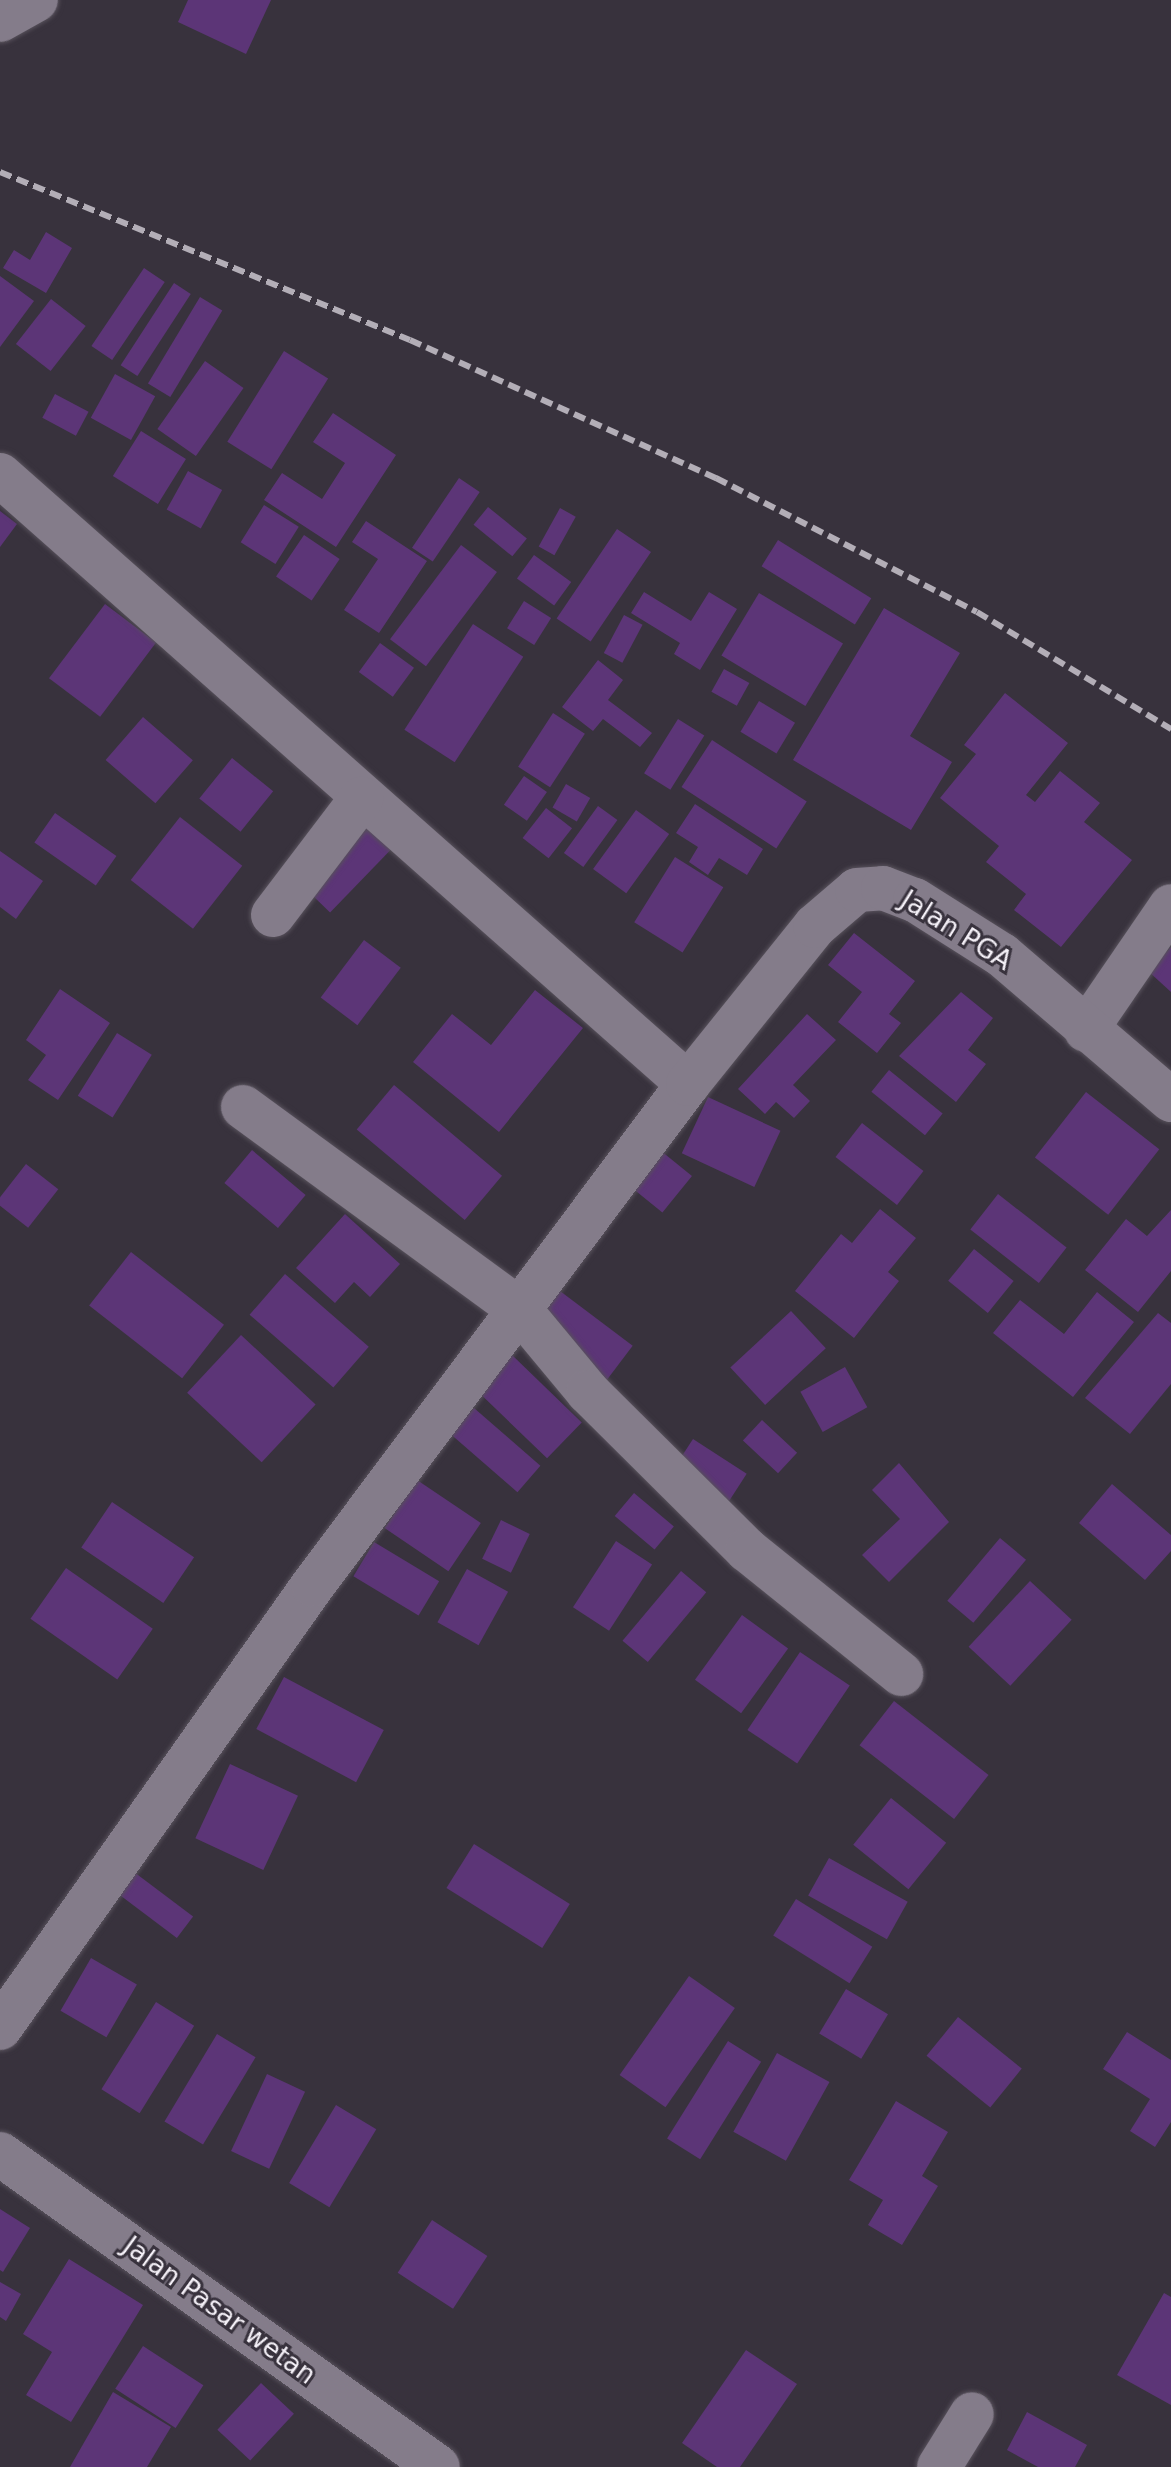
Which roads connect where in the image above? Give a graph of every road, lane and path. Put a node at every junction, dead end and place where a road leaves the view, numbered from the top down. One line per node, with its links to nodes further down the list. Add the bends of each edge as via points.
1 (36, 0): 2 (street)
2 (0, 20)
3 (0, 475): 4 (street)
4 (361, 799): 6 (street); 8 (street)
5 (1171, 906): 7 (street)
6 (273, 915)
7 (1086, 1030): 8 (street, Jalan PGA, via 1002,955 915,900 883,888 857,890 815,926); 9 (street, Jalan PGA)
8 (688, 1084): 11 (street, Jalan PGA)
9 (1171, 1100)
10 (243, 1107): 11 (street)
11 (520, 1310): 12 (street, via 588,1392 747,1550); 13 (street, Jalan PGA, via 313,1585)
12 (901, 1674)
13 (0, 2028)
14 (0, 2154): 16 (street, Jalan Pasar wetan)
15 (972, 2414): 17 (street)
16 (438, 2467)
17 (939, 2467)

